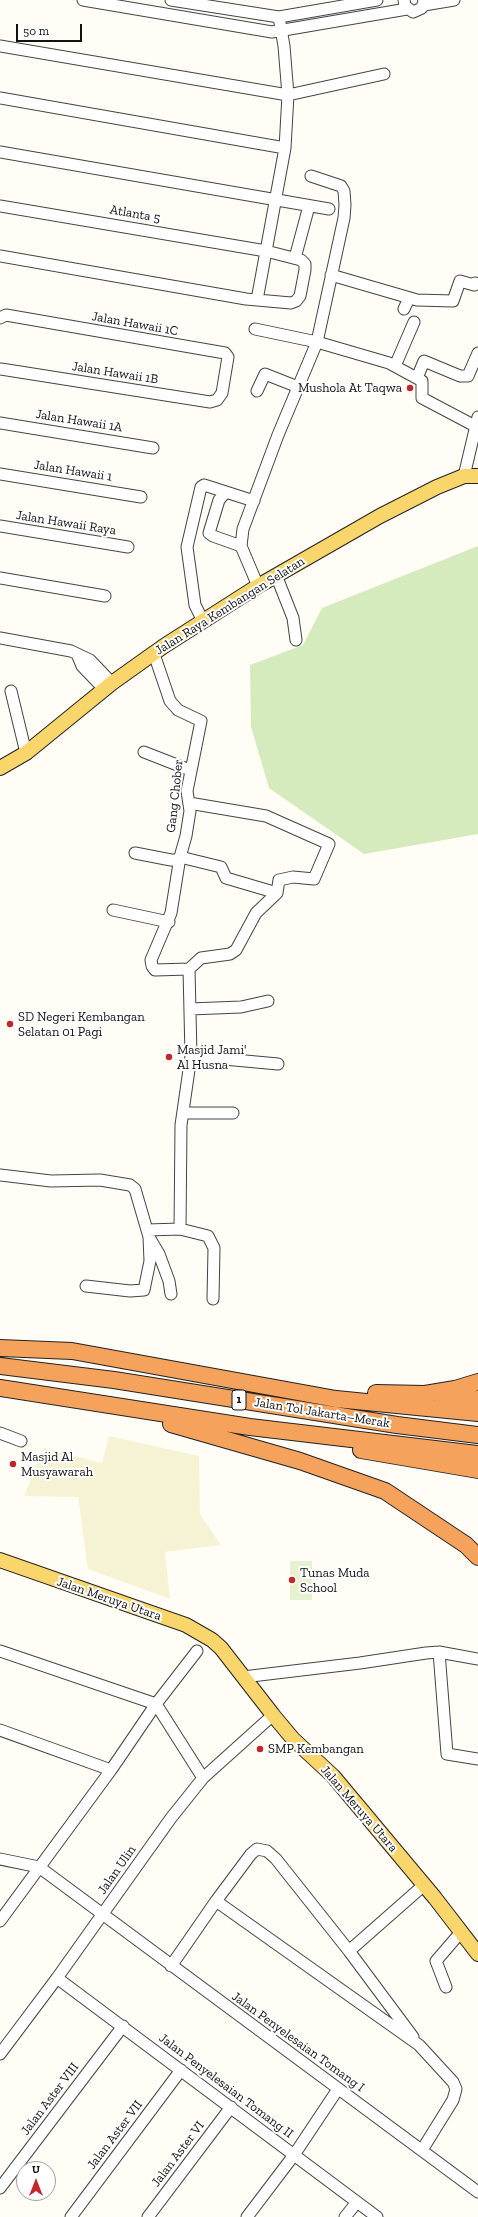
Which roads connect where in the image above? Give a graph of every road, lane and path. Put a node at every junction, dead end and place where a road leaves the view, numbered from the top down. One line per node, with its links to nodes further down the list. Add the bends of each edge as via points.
1 (83, 0): 10 (street, via 263,31)
2 (170, 0): 8 (street)
3 (377, 0): 5 (street)
4 (454, 0): 6 (street)
5 (344, 3): 8 (street); 9 (street)
6 (424, 3): 7 (street, via 416,12)
7 (405, 4): 9 (street)
8 (279, 17): 10 (street)
9 (348, 19): 10 (street)
10 (282, 31): 13 (street)
11 (0, 46): 13 (street)
12 (384, 74): 13 (street)
13 (288, 94): 15 (street)
14 (0, 98): 15 (street)
15 (284, 148): 18 (street)
16 (0, 152): 18 (street)
17 (311, 176): 25 (street, via 340,186 344,191 344,218)
18 (275, 200): 20 (street); 22 (street)
19 (0, 206): 22 (street, Atlanta 5)
20 (309, 206): 21 (street); 24 (street)
21 (329, 209)
22 (266, 251): 24 (street, Atlanta 5); 28 (street)
23 (0, 256): 28 (street)
24 (295, 258): 28 (street, via 305,264 300,296 296,302 291,304)
25 (331, 275): 27 (street); 33 (street)
26 (478, 284): 27 (street, via 460,281 453,302)
27 (409, 298): 29 (street)
28 (257, 300)
29 (404, 309)
30 (0, 318): 40 (street, Jalan Hawaii 1C, via 6,315 225,353 228,357)
31 (414, 322): 35 (street)
32 (255, 329): 33 (street)
33 (317, 342): 35 (street); 38 (street)
34 (478, 353): 37 (street, via 468,376 460,376 424,361)
35 (395, 366): 37 (street)
36 (0, 367): 40 (street, Jalan Hawaii 1B, via 210,402 217,400)
37 (417, 378): 41 (street, via 423,383 422,398)
38 (298, 387): 39 (street, via 265,374); 48 (street)
39 (257, 391)
40 (222, 393)
41 (476, 422): 45 (street)
42 (0, 423): 43 (street, Jalan Hawaii 1A)
43 (153, 448)
44 (0, 474): 47 (street, Jalan Hawaii 1)
45 (471, 476): 52 (main road, Jalan Raya Kembangan Selatan, via 437,487)
46 (226, 492): 48 (street); 50 (street, via 219,500 209,533); 56 (street, via 202,485 187,547 195,605)
47 (141, 497)
48 (254, 501): 50 (street, via 243,529)
49 (0, 526): 51 (street, Jalan Hawaii Raya)
50 (241, 546): 54 (street)
51 (128, 547)
52 (276, 575): 54 (main road, Jalan Raya Kembangan Selatan); 58 (street, via 293,618)
53 (0, 578): 55 (street)
54 (258, 586): 56 (main road, Jalan Raya Kembangan Selatan)
55 (105, 596)
56 (203, 621): 59 (main road, Jalan Raya Kembangan Selatan)
57 (0, 638): 60 (street, via 71,651 77,654 82,666)
58 (296, 640)
59 (154, 654): 60 (main road, Jalan Raya Kembangan Selatan); 65 (street, Gang Chober, via 170,701 178,710 201,722)
60 (108, 686): 63 (main road, Jalan Raya Kembangan Selatan)
61 (11, 692): 63 (street)
62 (144, 752): 65 (street)
63 (26, 753): 64 (main road, Jalan Raya Kembangan Selatan)
64 (0, 768)
65 (190, 770): 66 (street, Gang Chober, via 187,791)
66 (189, 803): 68 (street, Gang Chober, via 186,836); 69 (street, via 266,816 329,844 314,879 282,878 279,880)
67 (135, 853): 68 (street, via 171,860)
68 (179, 859): 69 (street, via 221,867 226,878); 71 (street, Gang Chober)
69 (277, 893): 72 (street, via 256,912 236,950 230,954 201,958)
70 (113, 910): 71 (street)
71 (169, 922): 72 (street, Gang Chober, via 153,956 152,966 160,971)
72 (189, 969): 74 (street)
73 (268, 1001): 74 (street, via 240,1007)
74 (190, 1009): 75 (street)
75 (191, 1056): 76 (street); 77 (street)
76 (278, 1064)
77 (183, 1113): 78 (street); 80 (street)
78 (233, 1113)
79 (0, 1175): 81 (street, via 50,1180 100,1180 130,1185 135,1188)
80 (180, 1229): 81 (street); 84 (street, via 202,1233 211,1240 214,1248)
81 (148, 1233): 82 (street, via 150,1261 144,1290); 83 (street, via 159,1254)
82 (86, 1286)
83 (171, 1294)
84 (213, 1299)
85 (0, 1348): 89 (highway, via 72,1351)
86 (0, 1366): 96 (highway, Jalan Tol Jakarta–Merak / 1, via 114,1380 397,1425)
87 (478, 1382): 89 (highway, via 425,1394)
88 (0, 1388): 91 (highway, Jalan Tol Jakarta–Merak / 1)
89 (286, 1390): 92 (highway)
90 (478, 1399): 92 (highway)
91 (118, 1407): 94 (highway, Jalan Tol Jakarta–Merak / 1); 100 (highway, via 300,1461 384,1491 466,1545)
92 (413, 1408): 93 (highway)
93 (474, 1412)
94 (250, 1427): 98 (highway, Jalan Tol Jakarta–Merak / 1); 99 (highway, via 395,1457)
95 (0, 1433): 97 (street)
96 (478, 1435)
97 (21, 1441)
98 (478, 1454)
99 (478, 1470)
100 (478, 1557)
101 (0, 1560): 106 (main road, Jalan Meruya Utara, via 186,1625 216,1644)
102 (0, 1651): 107 (street)
103 (197, 1651): 107 (street)
104 (439, 1652): 105 (street); 106 (street); 110 (street, via 447,1754)
105 (478, 1659)
106 (243, 1677): 108 (main road, Jalan Meruya Utara)
107 (156, 1704): 111 (street); 112 (street)
108 (273, 1715): 112 (street, Jalan Ulin); 115 (main road, Jalan Meruya Utara, via 333,1776)
109 (0, 1730): 111 (street)
110 (478, 1760)
111 (111, 1770): 114 (street)
112 (203, 1778): 117 (street, Jalan Ulin, via 171,1818)
113 (0, 1860): 114 (street)
114 (39, 1867): 117 (street, Jalan Penyelesaian Tomang I); 118 (street)
115 (424, 1884): 119 (main road, Jalan Meruya Utara); 120 (street)
116 (216, 1901): 120 (street, via 251,1854 257,1849 267,1851); 122 (street); 126 (street)
117 (103, 1914): 122 (street, Jalan Penyelesaian Tomang I); 123 (street, Jalan Ulin)
118 (0, 1921)
119 (461, 1932): 121 (main road, Jalan Meruya Utara); 124 (street, via 436,1961)
120 (349, 1950): 126 (street)
121 (478, 1954)
122 (171, 1966): 129 (street, Jalan Penyelesaian Tomang I)
123 (57, 1978): 125 (street, Jalan Penyelesaian Tomang II); 127 (street, Jalan Ulin)
124 (446, 1987)
125 (122, 2026): 128 (street, Jalan Penyelesaian Tomang II); 133 (street, Jalan Aster VIII)
126 (419, 2045): 131 (street, via 453,2082 456,2089 453,2100)
127 (0, 2054)
128 (181, 2070): 130 (street, Jalan Penyelesaian Tomang II); 136 (street, Jalan Aster VII)
129 (338, 2089): 131 (street, Jalan Penyelesaian Tomang I); 132 (street)
130 (231, 2107): 132 (street, Jalan Penyelesaian Tomang II); 137 (street, Jalan Aster VI)
131 (422, 2150): 134 (street, Jalan Penyelesaian Tomang I)
132 (294, 2155): 135 (street, Jalan Penyelesaian Tomang II); 138 (street)
133 (0, 2188)
134 (477, 2189)
135 (357, 2202): 139 (street); 140 (street, Jalan Penyelesaian Tomang II)
136 (71, 2217)
137 (148, 2217)
138 (247, 2217)
139 (345, 2217)
140 (377, 2217)

